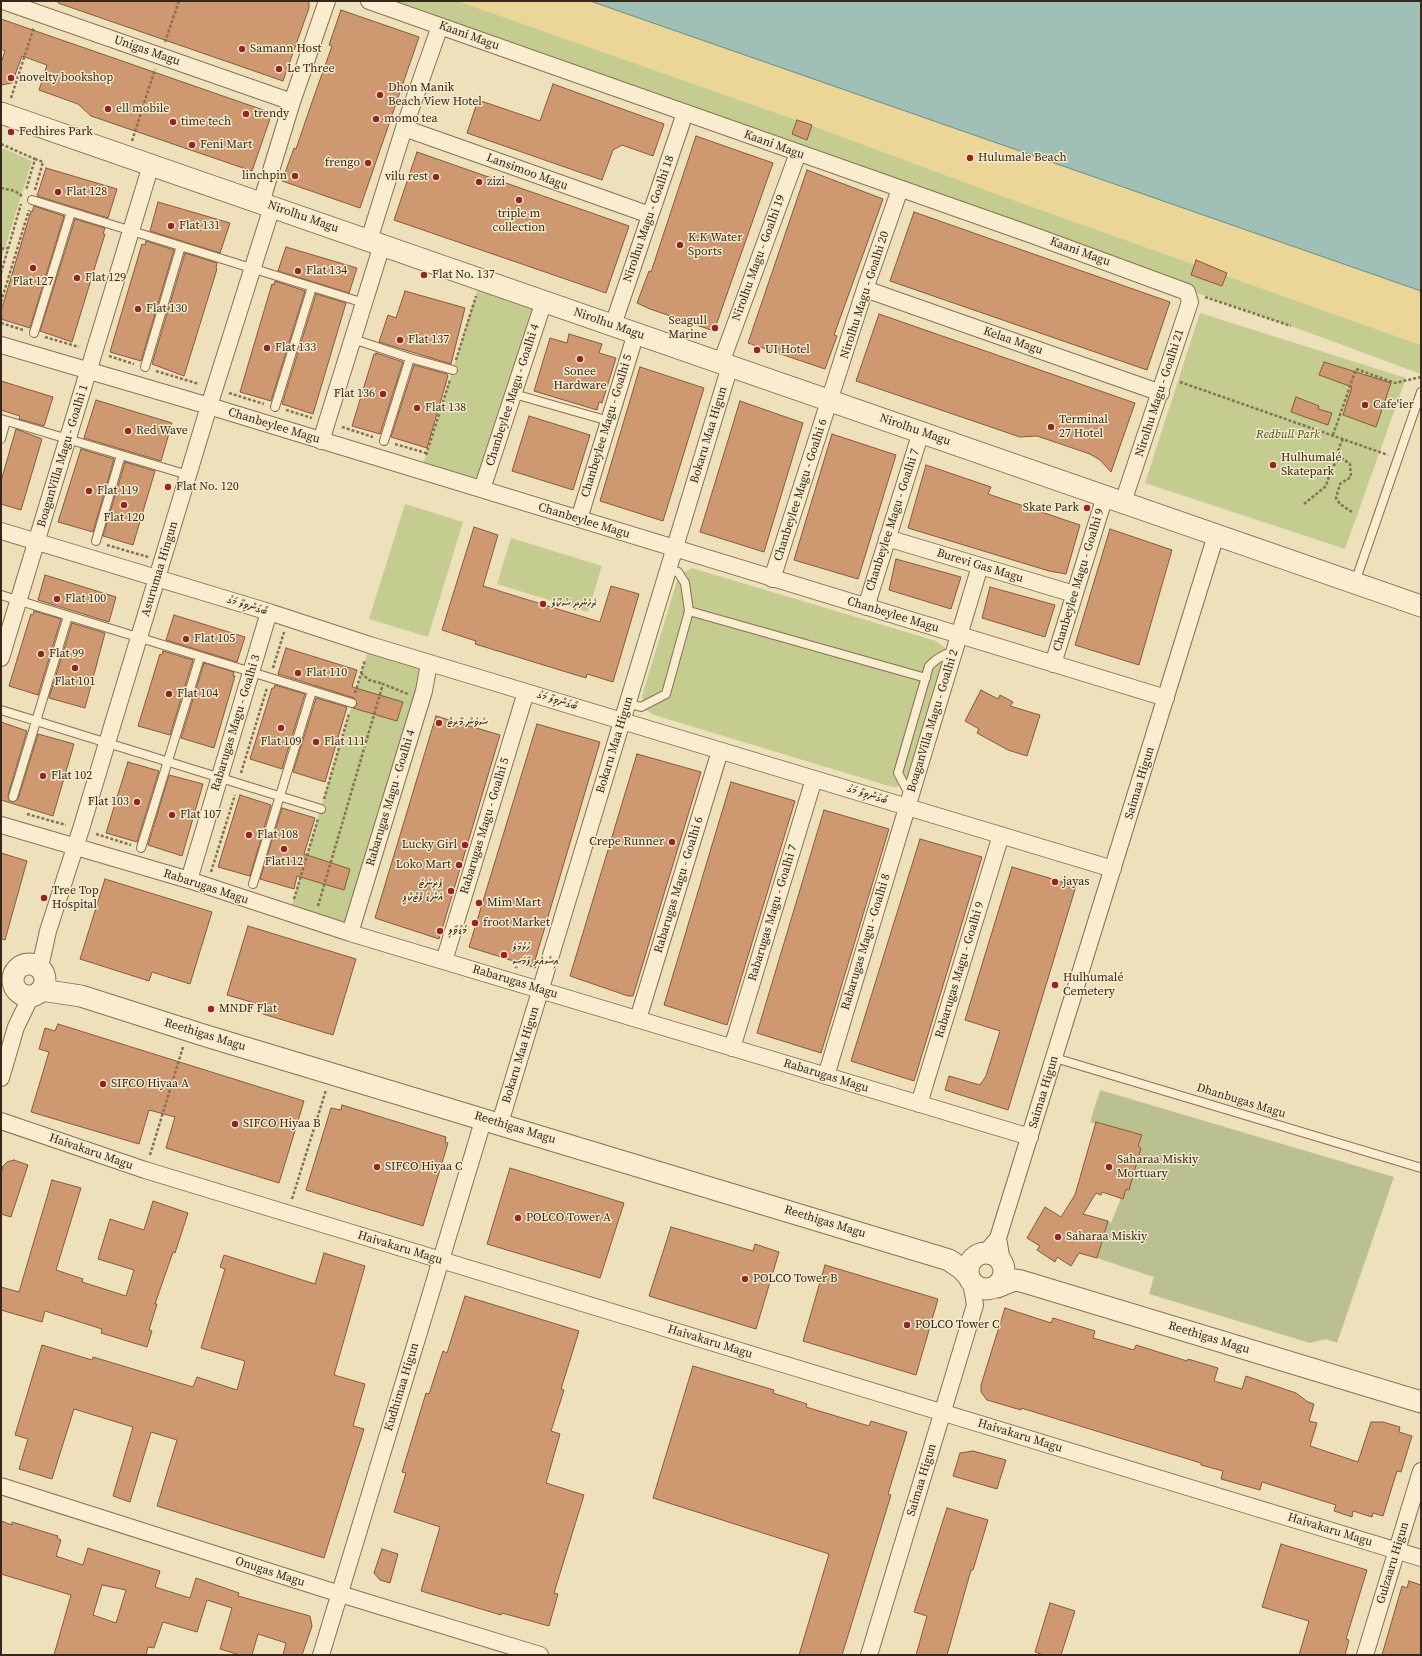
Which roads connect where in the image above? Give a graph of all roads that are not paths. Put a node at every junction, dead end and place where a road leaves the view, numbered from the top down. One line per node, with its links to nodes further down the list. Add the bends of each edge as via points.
1 (2, 1): 5 (street, Unigas Magu)
2 (327, 1): 5 (street, Asurumaa Hingun)
3 (369, 1): 4 (street, Kaani Magu)
4 (440, 26): 7 (street, Kaani Magu); 8 (street)
5 (292, 102): 13 (street, Asurumaa Hingun)
6 (3, 113): 10 (street, Nirolhu Magu)
7 (685, 113): 9 (street, Kaani Magu); 15 (street, Nirolhu Magu - Goalhi 18)
8 (404, 128): 15 (street, Lansimoo Magu); 17 (street)
9 (798, 153): 11 (street, Kaani Magu); 31 (street, Nirolhu Magu - Goalhi 19)
10 (151, 165): 13 (street, Nirolhu Magu); 16 (street, BoaganVilla Magu - Goalhi 1)
11 (900, 189): 21 (street, Kaani Magu); 22 (street, Nirolhu Magu - Goalhi 20)
12 (28, 198): 14 (lane)
13 (266, 205): 17 (street, Nirolhu Magu); 19 (street, Asurumaa Hingun)
14 (71, 212): 16 (lane); 26 (lane)
15 (650, 215): 25 (street, Nirolhu Magu - Goalhi 18)
16 (131, 231): 18 (lane); 34 (street, BoaganVilla Magu - Goalhi 1)
17 (376, 243): 23 (street, Nirolhu Magu); 24 (street)
18 (181, 246): 19 (lane); 32 (lane)
19 (252, 268): 20 (lane); 39 (street, Asurumaa Hingun)
20 (312, 287): 24 (lane); 40 (lane)
21 (1180, 288): 36 (street, Nirolhu Magu - Goalhi 21, via 1189,295 1190,302)
22 (865, 289): 36 (street, Kelaa Magu); 38 (street, Nirolhu Magu - Goalhi 20)
23 (544, 301): 25 (street, Nirolhu Magu); 37 (street, Chanbeylee Magu - Goalhi 4)
24 (364, 303): 28 (street)
25 (613, 325): 27 (street, Nirolhu Magu)
26 (34, 333)
27 (636, 333): 31 (street, Nirolhu Magu); 42 (street, Chanbeylee Magu - Goalhi 5)
28 (353, 339): 30 (lane); 46 (street)
29 (1, 345): 34 (street, Chanbeylee Magu)
30 (410, 358): 33 (lane); 47 (lane)
31 (726, 364): 38 (street, Nirolhu Magu); 58 (street, Bokaru Maa Higun)
32 (144, 367)
33 (453, 370)
34 (90, 371): 39 (street, Chanbeylee Magu); 45 (street, BoaganVilla Magu - Goalhi 1)
35 (1421, 392): 63 (lane)
36 (1161, 393): 51 (street, Nirolhu Magu - Goalhi 21)
37 (514, 394): 42 (lane); 50 (street, Chanbeylee Magu - Goalhi 4)
38 (830, 401): 43 (street, Nirolhu Magu); 62 (street, Chanbeylee Magu - Goalhi 6)
39 (209, 406): 46 (street, Chanbeylee Magu); 49 (street, Asurumaa Hingun)
40 (275, 407)
41 (4, 420): 44 (lane); 45 (lane)
42 (609, 421): 52 (street, Chanbeylee Magu - Goalhi 5)
43 (921, 432): 51 (street, Nirolhu Magu); 55 (street, Chanbeylee Magu - Goalhi 7)
44 (1, 439)
45 (68, 439): 48 (lane); 57 (street, BoaganVilla Magu - Goalhi 1)
46 (321, 440): 50 (street, Chanbeylee Magu)
47 (384, 441)
48 (121, 455): 49 (lane); 56 (lane)
49 (188, 475): 61 (street, Asurumaa Hingun)
50 (482, 489): 52 (street, Chanbeylee Magu)
51 (1114, 499): 54 (street, Nirolhu Magu); 64 (street, Chanbeylee Magu - Goalhi 9)
52 (579, 519): 58 (street, Chanbeylee Magu)
53 (1, 531): 57 (street, ބޯގަންވިލާ މަގު)
54 (1216, 535): 63 (street); 83 (street, Saimaa Higun)
55 (887, 538): 59 (street, Burevi Gas Magu); 68 (street, Chanbeylee Magu - Goalhi 7)
56 (96, 541)
57 (37, 542): 61 (street, ބޯގަންވިލާ މަގު); 66 (street, BoaganVilla Magu - Goalhi 1)
58 (675, 549): 60 (street, Bokaru Maa Higun); 62 (street, Chanbeylee Magu)
59 (980, 566): 64 (street, Burevi Gas Magu); 72 (street, BoaganVilla Magu - Goalhi 2)
60 (668, 570): 69 (lane, via 678,572 685,583); 85 (street, Bokaru Maa Higun)
61 (157, 578): 70 (street, ބޯގަންވިލާ މަގު); 73 (street, Asurumaa Hingun)
62 (772, 578): 68 (street, Chanbeylee Magu)
63 (1355, 583): 67 (street)
64 (1074, 594): 78 (street, Chanbeylee Magu - Goalhi 9)
65 (1, 595): 66 (lane)
66 (19, 601): 71 (lane); 76 (street, BoaganVilla Magu - Goalhi 1)
67 (1421, 606)
68 (866, 607): 72 (street, Chanbeylee Magu)
69 (689, 611): 80 (lane); 85 (lane, via 666,694 641,707)
70 (269, 612): 77 (street, ބޯގަންވިލާ މަގު); 79 (street, Rabarugas Magu - Goalhi 3)
71 (68, 616): 73 (lane); 87 (lane)
72 (960, 635): 74 (street, BoaganVilla Magu - Goalhi 2); 78 (street, Chanbeylee Magu)
73 (139, 638): 75 (lane); 89 (street, Asurumaa Hingun)
74 (953, 656): 80 (lane, via 946,654 937,658 929,666); 94 (street, BoaganVilla Magu - Goalhi 2)
75 (200, 657): 79 (lane); 91 (lane)
76 (1, 658)
77 (429, 663): 82 (street, ބޯގަންވިލާ މަގު); 106 (street, Rabarugas Magu - Goalhi 4, via 424,691)
78 (1053, 664): 83 (street, Chanbeylee Magu)
79 (251, 672): 81 (lane); 92 (street, Rabarugas Magu - Goalhi 3)
80 (926, 678): 94 (lane, via 898,773 906,788)
81 (312, 690): 84 (lane); 95 (lane)
82 (526, 692): 88 (street, ބޯގަންވިލާ މަގު); 107 (street, Rabarugas Magu - Goalhi 5)
83 (1166, 698): 103 (street, Saimaa Higun)
84 (352, 703)
85 (628, 703): 88 (street, Bokaru Maa Higun)
86 (1, 710): 87 (lane)
87 (36, 721): 89 (lane); 96 (lane)
88 (622, 721): 90 (street, ބޯގަންވިލާ މަގު); 109 (street, Bokaru Maa Higun)
89 (108, 743): 91 (lane); 101 (street, Asurumaa Hingun)
90 (720, 751): 93 (street, ބޯގަންވިލާ މަގު); 110 (street, Rabarugas Magu - Goalhi 6)
91 (168, 761): 92 (lane); 102 (lane)
92 (220, 777): 95 (lane); 104 (street, Rabarugas Magu - Goalhi 3)
93 (814, 779): 97 (street, ބޯގަންވިލާ މަގު); 111 (street, Rabarugas Magu - Goalhi 7)
94 (912, 790): 97 (street, BoaganVilla Magu - Goalhi 2)
95 (280, 796): 98 (lane); 105 (lane)
96 (13, 797)
97 (907, 807): 100 (street, ބޯގަންވިލާ މަގު); 113 (street, Rabarugas Magu - Goalhi 8)
98 (321, 809)
99 (1, 825): 101 (street, Rabarugas Magu)
100 (1001, 835): 103 (street, ބޯގަންވިލާ މަގު); 115 (street, Rabarugas Magu - Goalhi 9)
101 (76, 846): 104 (street, Rabarugas Magu); 108 (street, Asurumaa Hingun, via 48,931)
102 (141, 848)
103 (1113, 869): 112 (street, Saimaa Higun)
104 (189, 880): 106 (street, Rabarugas Magu)
105 (254, 884)
106 (350, 933): 107 (street, Rabarugas Magu)
107 (444, 961): 109 (street, Rabarugas Magu)
108 (24, 978): 114 (street, Asurumaa Hingun, via 16,1027); 117 (street, Reethigas Magu)
109 (541, 990): 110 (street, Rabarugas Magu); 117 (street, Bokaru Maa Higun)
110 (638, 1019): 111 (street, Rabarugas Magu)
111 (732, 1048): 113 (street, Rabarugas Magu)
112 (1055, 1058): 118 (street, Saimaa Higun); 119 (lane, Dhanbugas Magu)
113 (826, 1076): 115 (street, Rabarugas Magu)
114 (1, 1078)
115 (919, 1104): 118 (street, Rabarugas Magu)
116 (1, 1121): 122 (street, Haivakaru Magu, via 145,1170)
117 (492, 1121): 122 (street, Kudhimaa Higun); 123 (street, Reethigas Magu)
118 (1030, 1138): 120 (street, Saimaa Higun)
119 (1421, 1168)
120 (998, 1238): 121 (street, Saimaa Higun, via 988,1250); 124 (street, Saimaa Higun)
121 (978, 1255): 123 (street, Reethigas Magu); 124 (street, via 992,1254); 125 (street, via 969,1265)
122 (441, 1260): 129 (street, Haivakaru Magu); 134 (street, Kudhimaa Higun)
123 (949, 1260): 125 (street, Reethigas Magu, via 962,1269)
124 (1002, 1261): 126 (street, via 1004,1278)
125 (970, 1279): 126 (street, via 980,1289); 127 (street, Saimaa Higun)
126 (994, 1288): 127 (street, Saimaa Higun, via 984,1294); 128 (street, Reethigas Magu, via 1014,1280 1021,1281)
127 (975, 1305): 129 (street, Saimaa Higun)
128 (1421, 1402)
129 (942, 1412): 132 (street, Haivakaru Magu); 137 (street, Saimaa Higun)
130 (1421, 1471): 132 (street, Gulzaaru Higun)
131 (1, 1486): 134 (street, Onugas Magu)
132 (1397, 1550): 133 (street, Haivakaru Magu); 138 (street, Gulzaaru Higun)
133 (1421, 1558)
134 (340, 1594): 135 (street, Kudhimaa Higun); 136 (street, Onugas Magu)
135 (321, 1655)
136 (540, 1655)
137 (869, 1655)
138 (1365, 1655)

